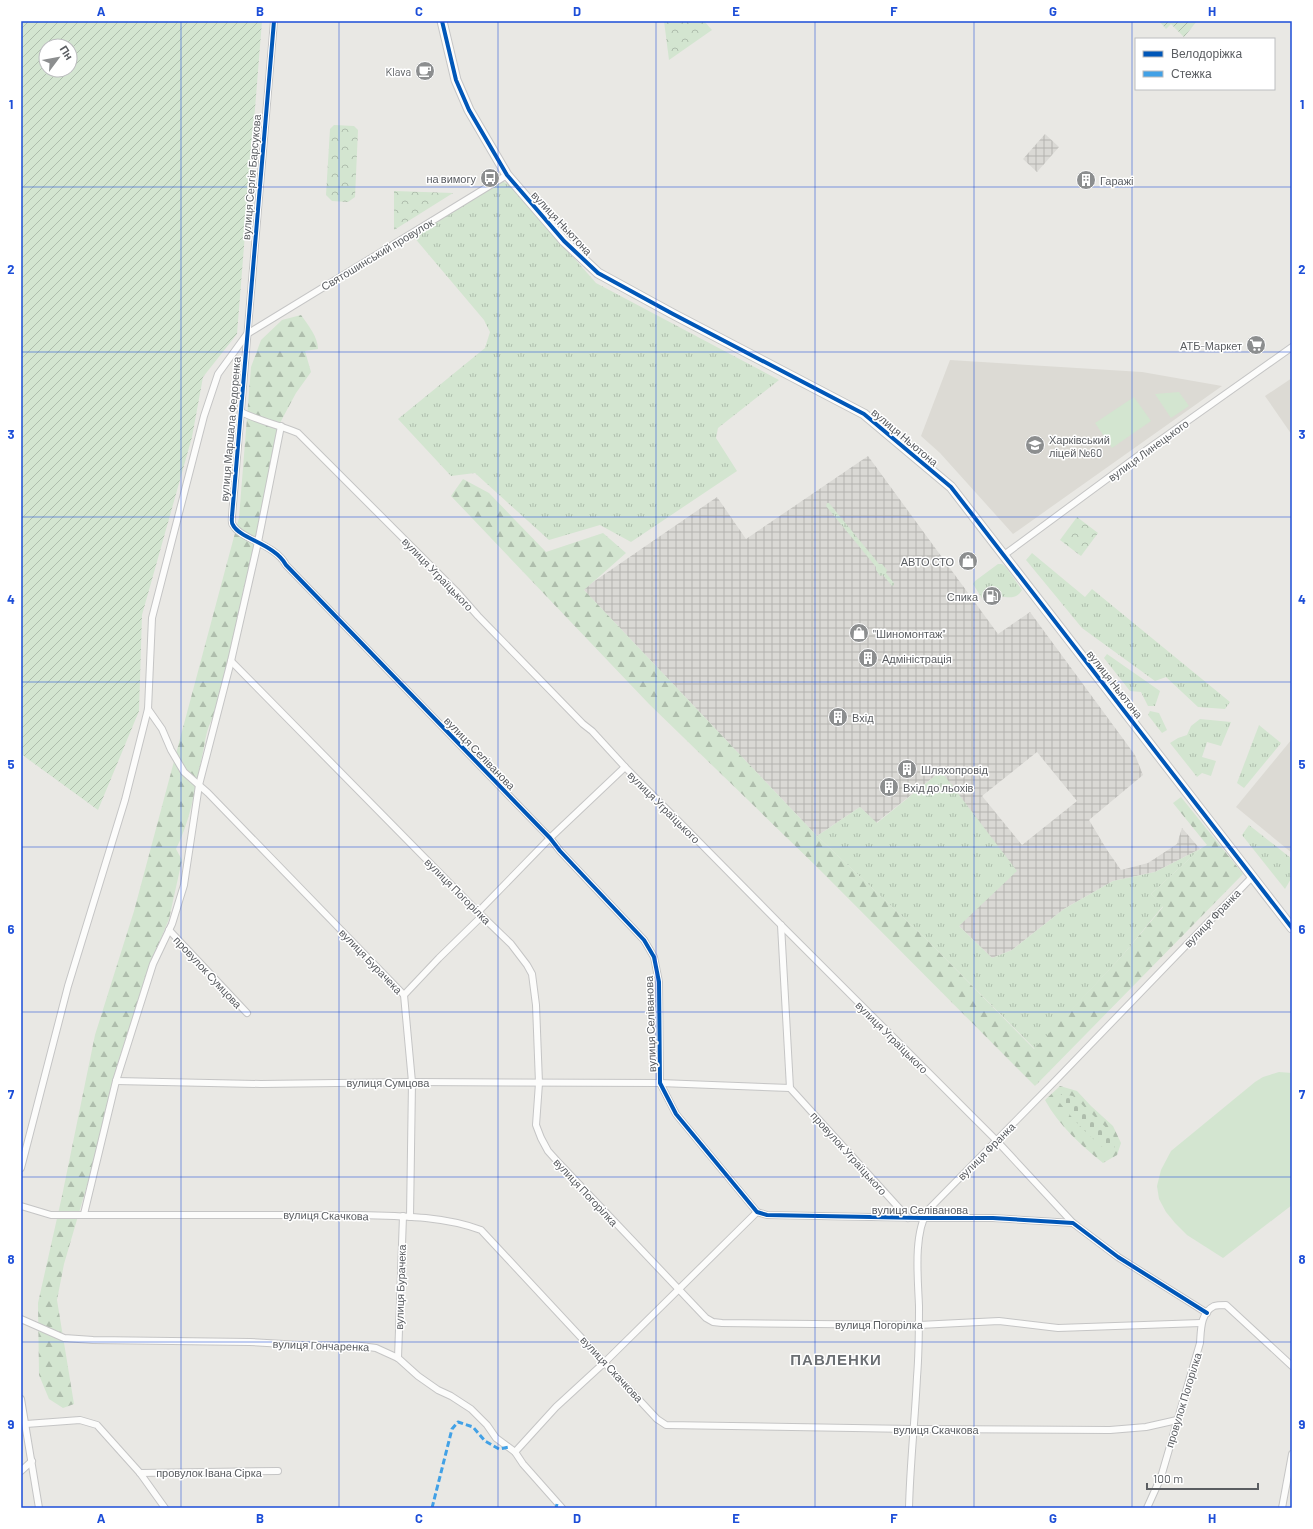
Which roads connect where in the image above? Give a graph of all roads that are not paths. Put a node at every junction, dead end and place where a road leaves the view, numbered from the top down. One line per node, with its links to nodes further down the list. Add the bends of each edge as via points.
1 (274, 21): 4 (street, вулиця Сергія Барсукова)
2 (442, 21): 3 (street, вулиця Ньютона, via 456,80 464,101)
3 (507, 175): 4 (street, Святошинський провулок); 10 (street, вулиця Ньютона, via 564,241 598,273 864,414 951,487)
4 (247, 334): 6 (street, вулиця Маршала Федоренка); 12 (street, via 218,374 202,424 152,618)
5 (1292, 347): 10 (street, вулиця Линецького)
6 (241, 412): 7 (street, вулиця Уграїцького); 8 (street, вулиця Маршала Федоренка)
7 (281, 426): 9 (street); 13 (street, вулиця Уграїцького, via 298,433 456,591)
8 (232, 524): 9 (street, вулиця Селіванова, via 237,530)
9 (258, 542): 11 (street); 15 (street, вулиця Селіванова, via 283,558 286,565)
10 (1004, 555): 16 (street, вулиця Ньютона)
11 (231, 661): 14 (street); 17 (street, вулиця Погорілка)
12 (148, 709): 14 (street, вулиця Бурачека, via 162,729 184,772); 29 (street, via 124,800 68,986)
13 (625, 767): 15 (street); 18 (street, вулиця Уграїцького)
14 (199, 785): 20 (street, via 184,885); 21 (street, вулиця Бурачека)
15 (550, 838): 17 (street); 26 (street, вулиця Селіванова, via 644,940 654,957 659,982)
16 (1252, 876): 19 (street, вулиця Ньютона); 28 (street, вулиця Франка)
17 (480, 914): 21 (street); 25 (street, вулиця Погорілка, via 511,944 532,974 536,1005)
18 (781, 925): 27 (street); 28 (street, вулиця Уграїцького)
19 (1292, 928)
20 (169, 930): 22 (street, провулок Сумцова); 23 (street, via 153,964)
21 (404, 994): 24 (street, вулиця Бурачека)
22 (247, 1013)
23 (116, 1081): 24 (street, вулиця Сумцова, via 261,1084); 32 (street)
24 (412, 1082): 25 (street, вулиця Сумцова); 34 (street, вулиця Бурачека)
25 (539, 1083): 26 (street, вулиця Сумцова); 38 (street, вулиця Погорілка, via 536,1125 548,1150)
26 (660, 1083): 27 (street); 31 (street, вулиця Селіванова, via 676,1114)
27 (790, 1088): 35 (street, провулок Уграїцького)
28 (996, 1140): 36 (street, вулиця Франка); 37 (street, вулиця Уграїцького)
29 (21, 1168)
30 (21, 1206): 32 (street, вулиця Скачкова, via 51,1215)
31 (757, 1212): 35 (street, вулиця Селіванова, via 767,1215); 38 (street)
32 (84, 1214): 33 (street, вулиця Скачкова)
33 (403, 1216): 34 (street, вулиця Скачкова); 43 (street, вулиця Бурачека)
34 (410, 1217): 44 (street, вулиця Скачкова, via 464,1224 481,1230)
35 (908, 1218): 36 (street, вулиця Селіванова)
36 (923, 1218): 37 (street, вулиця Селіванова, via 993,1218); 42 (street, вулиця Франка, via 918,1262)
37 (1073, 1223): 39 (street, via 1118,1257)
38 (678, 1290): 42 (street, вулиця Погорілка, via 713,1322); 44 (street)
39 (1207, 1312): 41 (street, провулок Погорілка); 45 (street, via 1214,1306 1226,1305)
40 (21, 1319): 43 (street, вулиця Гончаренка, via 64,1338 353,1345 376,1348)
41 (1201, 1323): 42 (street, вулиця Погорілка, via 1058,1328 999,1322); 47 (street, провулок Погорілка, via 1200,1344)
42 (919, 1325): 49 (street, вулиця Франка)
43 (398, 1358): 50 (street, вулиця Гончаренка, via 438,1390 471,1409 496,1438)
44 (605, 1362): 49 (street, вулиця Скачкова, via 657,1419 666,1425); 50 (street, via 556,1407)
45 (1292, 1366)
46 (21, 1399): 48 (street)
47 (1177, 1420): 49 (street, вулиця Скачкова, via 1146,1427 1110,1430); 60 (street, провулок Погорілка, via 1161,1477)
48 (26, 1424): 52 (street); 55 (street, via 80,1420 97,1425)
49 (913, 1429): 59 (street, вулиця Франка)
50 (515, 1452): 58 (street, вулиця Гончаренка, via 522,1464)
51 (1292, 1454): 61 (street)
52 (32, 1461): 53 (street); 56 (street)
53 (21, 1471)
54 (278, 1471): 55 (street, провулок Івана Сірка)
55 (140, 1472): 57 (street)
56 (39, 1508)
57 (164, 1508)
58 (562, 1508)
59 (909, 1508)
60 (1147, 1508)
61 (1282, 1508)

